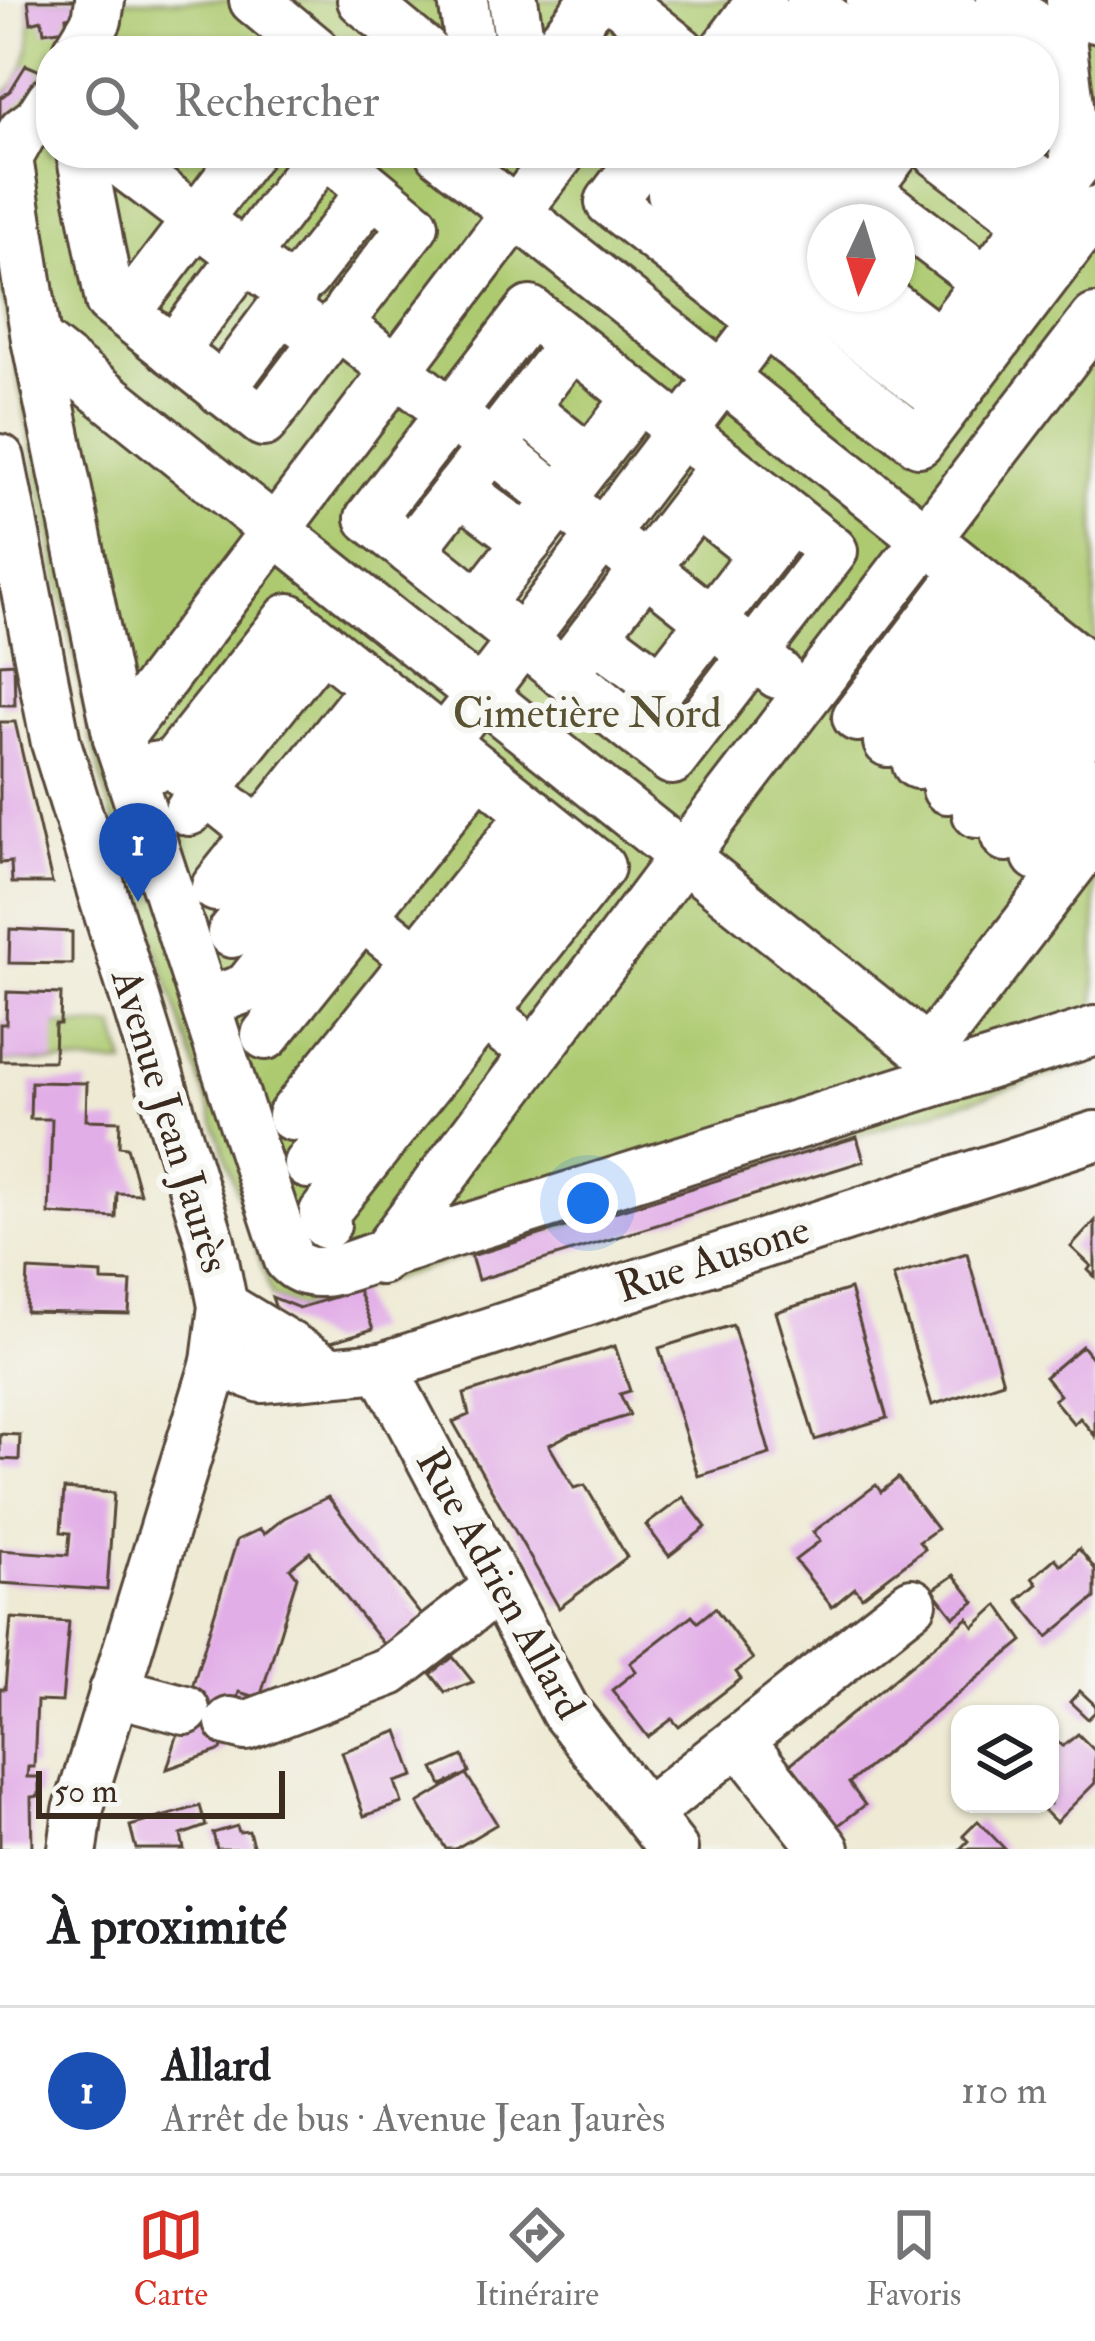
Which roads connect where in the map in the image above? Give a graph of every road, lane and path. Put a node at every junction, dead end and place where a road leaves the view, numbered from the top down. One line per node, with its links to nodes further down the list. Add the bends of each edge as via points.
1 (100, 0): 14 (street)
2 (254, 0): 15 (street)
3 (362, 0): 16 (street)
4 (463, 0): 17 (street)
5 (513, 0): 18 (street)
6 (617, 0): 13 (street)
7 (871, 0): 21 (street)
8 (938, 0): 11 (street)
9 (1071, 0): 10 (street)
10 (1095, 18)
11 (998, 24): 22 (street)
12 (793, 25): 19 (street); 20 (street)
13 (663, 33)
14 (87, 36)
15 (298, 36)
16 (406, 36)
17 (469, 36)
18 (519, 36)
19 (764, 36)
20 (825, 36)
21 (918, 36)
22 (1033, 36)
23 (33, 143): 57 (street, via 8,158)
24 (84, 168): 54 (street, via 110,301)
25 (129, 168): 43 (street)
26 (237, 168): 43 (street)
27 (313, 168): 49 (street)
28 (344, 168): 38 (street)
29 (459, 168): 42 (street)
30 (549, 168): 42 (street)
31 (636, 168): 44 (street, via 610,202)
32 (725, 168): 41 (street)
33 (781, 168): 39 (street)
34 (821, 168): 40 (street)
35 (951, 168): 47 (street)
36 (1005, 168): 47 (street)
37 (1031, 168): 47 (street)
38 (372, 190): 52 (street); 55 (street, via 414,225)
39 (820, 204)
40 (833, 204)
41 (807, 207)
42 (514, 213): 59 (street); 60 (street)
43 (197, 220): 49 (street); 54 (street)
44 (807, 220)
45 (915, 230): 47 (street)
46 (915, 230): 47 (street)
47 (1012, 240): 48 (street); 51 (street); 53 (street, via 919,442); 56 (street)
48 (915, 252)
49 (245, 256): 52 (street); 58 (street)
50 (807, 265): 60 (street)
51 (915, 279)
52 (293, 292): 55 (street); 62 (street)
53 (872, 312)
54 (126, 314): 58 (street)
55 (337, 324): 59 (street); 62 (street, via 263,422)
56 (1084, 333): 74 (street)
57 (36, 339): 72 (street); 98 (street)
58 (173, 351): 62 (street)
59 (397, 369): 64 (street); 72 (street)
60 (720, 377): 65 (street); 74 (street)
61 (546, 378): 63 (street); 64 (street, via 530,311); 66 (street); 67 (street)
62 (221, 389)
63 (639, 397): 65 (street); 67 (street)
64 (452, 413): 66 (street); 71 (street, via 370,518)
65 (681, 431): 69 (street); 73 (street)
66 (493, 446): 70 (street); 71 (street)
67 (600, 448): 70 (street)
68 (0, 459): 79 (street, Avenue Jean Jaurès)
69 (699, 498): 75 (street); 77 (street)
70 (560, 500): 73 (street); 76 (street)
71 (436, 518): 76 (street); 78 (street)
72 (274, 531): 87 (street); 98 (street)
73 (603, 534): 77 (street); 83 (street)
74 (925, 540): 82 (street); 88 (street)
75 (765, 551): 80 (street); 84 (street, via 833,551)
76 (518, 554): 78 (street)
77 (646, 568): 80 (street); 81 (street)
78 (478, 605): 83 (street)
79 (16, 619): 108 (street, Avenue Jean Jaurès, via 210,1241)
80 (711, 620): 84 (street); 85 (street)
81 (604, 622): 85 (street); 86 (street)
82 (1038, 629): 93 (street); 93 (street); 93 (street)
83 (522, 640): 86 (street); 87 (street)
84 (754, 655): 88 (street); 90 (street, via 672,760)
85 (671, 673): 90 (street)
86 (565, 674): 90 (street)
87 (481, 694): 91 (street); 95 (street)
88 (806, 696): 95 (street)
89 (1095, 718): 93 (street)
90 (630, 726)
91 (444, 742): 98 (street); 98 (street); 98 (street); 98 (street); 98 (street, via 600,867)
92 (1095, 782): 93 (street)
93 (947, 789)
94 (1095, 834): 103 (street)
95 (685, 854): 98 (street); 103 (street)
96 (629, 865): 98 (street)
97 (211, 871): 98 (street)
98 (317, 886): 99 (street); 100 (street); 100 (street, via 247,988); 102 (street); 104 (street); 106 (street); 107 (street); 107 (street, via 324,1213)
99 (232, 933)
100 (205, 1003): 107 (street, via 289,1260 314,1274)
101 (1095, 1031): 103 (street)
102 (266, 1035)
103 (943, 1063): 107 (street)
104 (287, 1100)
105 (1095, 1136): 110 (street, Rue Ausone)
106 (308, 1164)
107 (354, 1246)
108 (223, 1306): 109 (street, Avenue Jean Jaurès); 111 (street)
109 (216, 1362): 111 (street, Rue Ausone, via 262,1378); 114 (street, Avenue Jean Jaurès)
110 (382, 1367): 111 (street, Rue Ausone); 112 (street, Rue Adrien Allard)
111 (330, 1371)
112 (500, 1587): 114 (street, via 390,1671 246,1726); 116 (street, Rue Adrien Allard, via 565,1711)
113 (912, 1603): 115 (street)
114 (114, 1691): 117 (street, Avenue Jean Jaurès)
115 (739, 1740): 116 (street); 118 (street)
116 (660, 1831)
117 (73, 1849)
118 (825, 1849)

